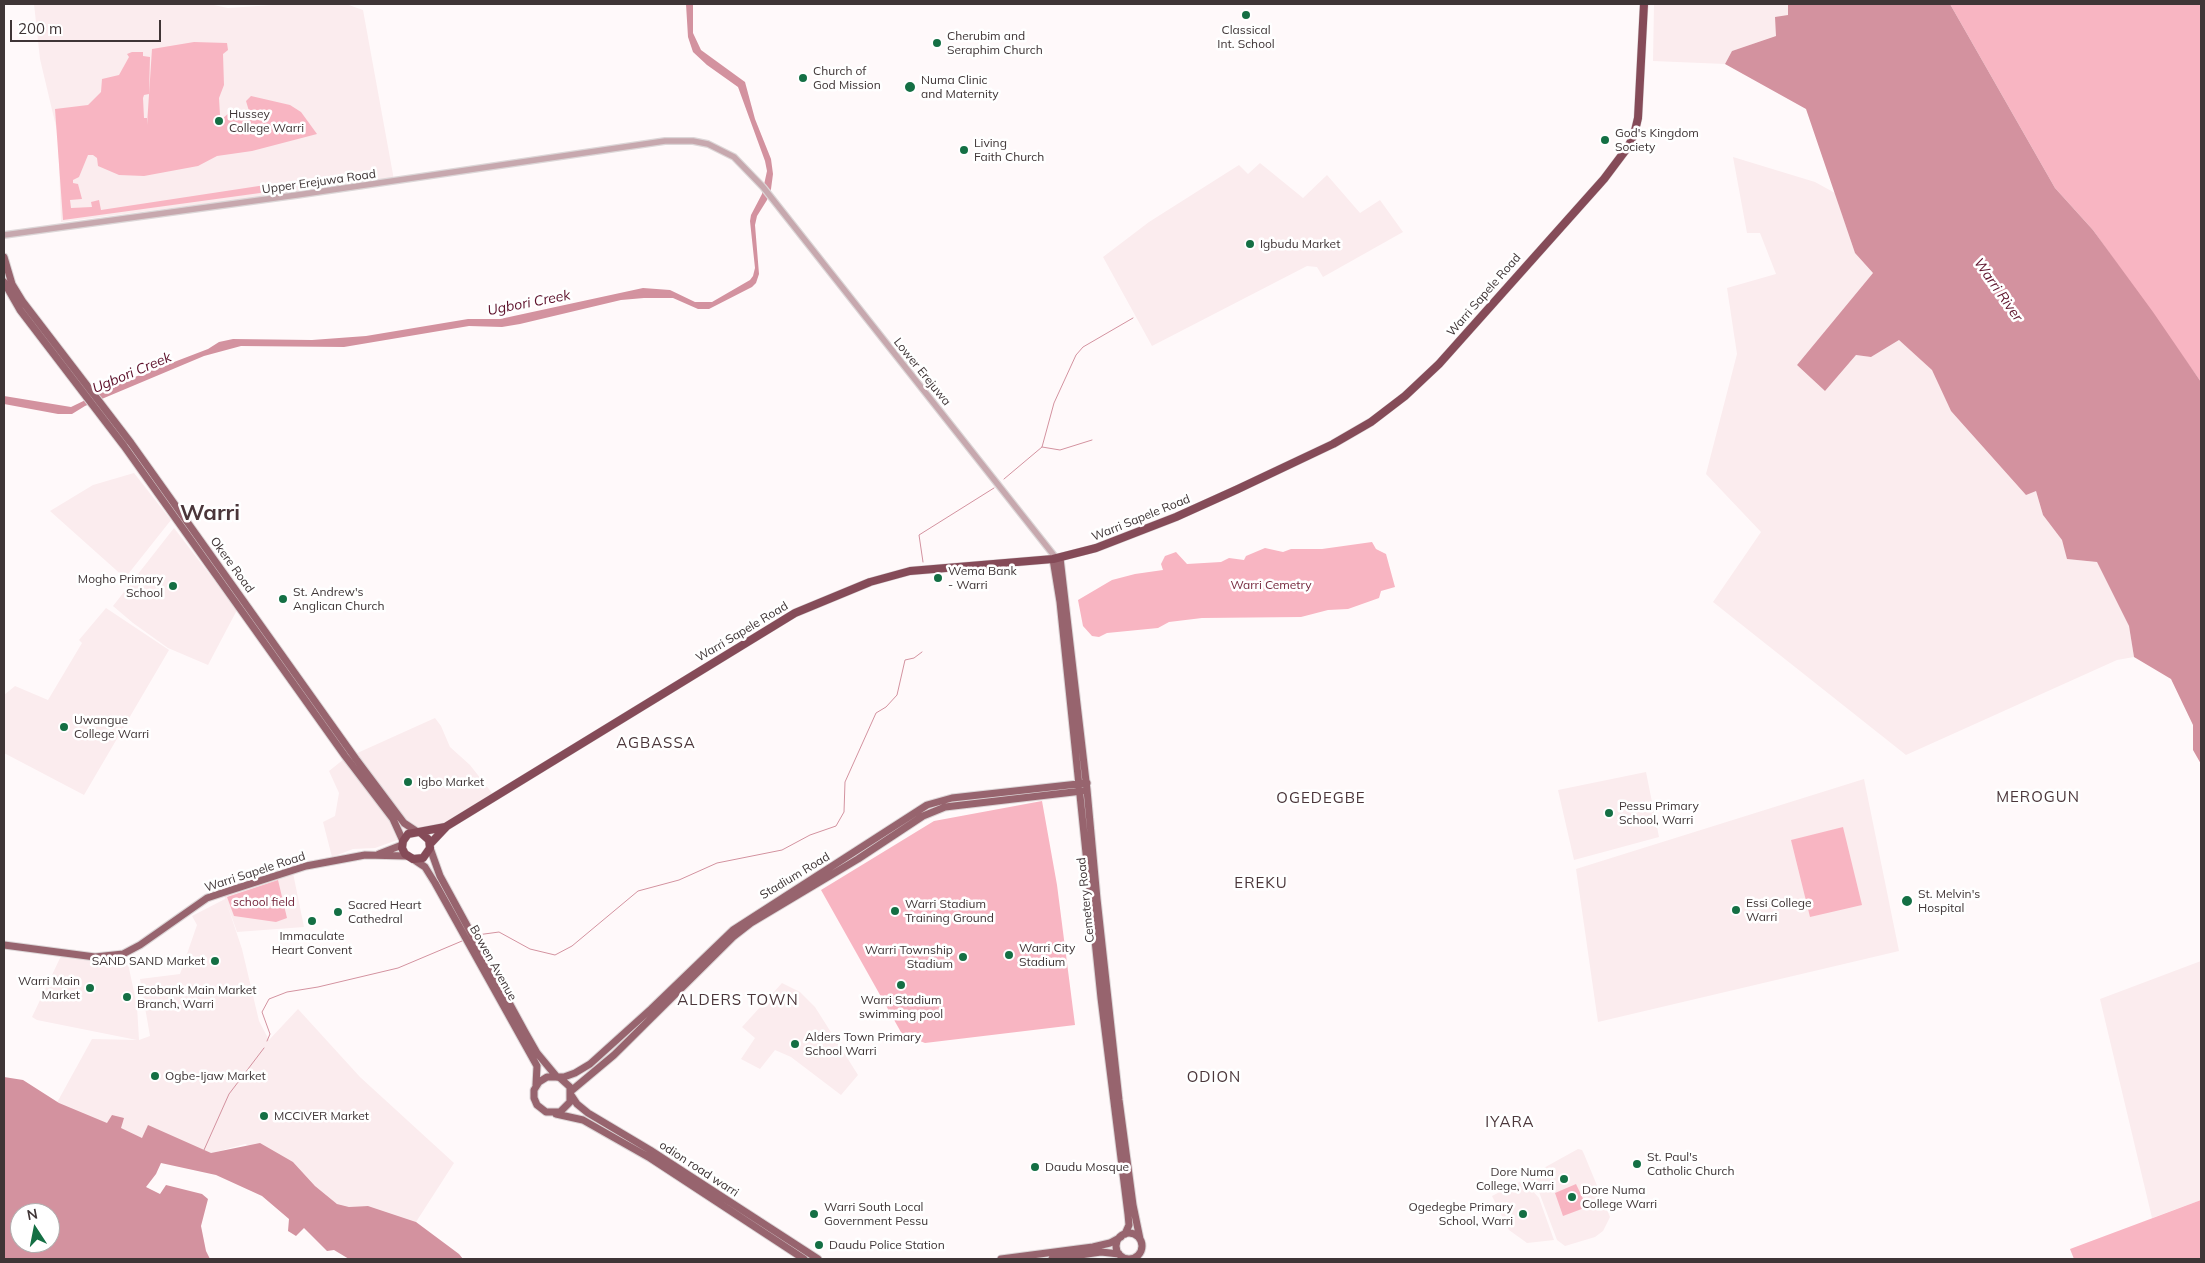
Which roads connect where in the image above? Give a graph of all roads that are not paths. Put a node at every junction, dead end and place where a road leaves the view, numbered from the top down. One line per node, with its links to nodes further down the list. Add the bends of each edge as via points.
1 (1644, 4): 7 (highway, Warri Sapele Road, via 1638,118 1628,147 1604,179 1425,378 1371,422 1333,444 1176,517 1096,548)
2 (763, 186): 3 (street, Upper Erejuwa Road, via 734,157 708,144 679,140); 7 (street, Lower Erejuwa)
3 (4, 235)
4 (4, 258): 6 (main road, Okere Road, via 12,284 23,302)
5 (4, 282): 6 (main road, Okere Road, via 20,310)
6 (89, 394): 10 (main road, Okere Road, via 101,403 404,823); 11 (main road, Okere Road, via 92,405 344,756 393,819)
7 (1056, 558): 8 (main road, Cemetery Road); 9 (highway, Warri Sapele Road, via 910,572 870,582 795,613)
8 (1083, 787): 16 (main road, Stadium Road, via 952,798 927,805 746,919 612,1045 582,1070); 18 (main road, Stadium Road, via 945,807 923,816 745,928 722,946 614,1055); 20 (main road, Cemetery Road, via 1101,998 1129,1225); 21 (main road, Cemetery Road, via 1119,1100)
9 (447, 826): 10 (highway, Warri Sapele Road); 12 (highway, Warri Sapele Road)
10 (418, 832): 11 (highway, via 408,834); 12 (highway, via 427,836)
11 (403, 843): 13 (main road); 14 (highway)
12 (430, 846): 14 (highway, via 425,856); 16 (main road, Bowen Avenue, via 440,876 525,1032 537,1053)
13 (379, 854): 14 (main road); 15 (main road, Warri Sapele Road, via 306,866 207,898 123,954 95,957)
14 (410, 857): 17 (main road, Bowen Avenue, via 432,878 537,1066)
15 (4, 945)
16 (559, 1077): 17 (main road, via 547,1077); 18 (main road, via 567,1083)
17 (536, 1086): 19 (main road, via 537,1105 543,1111)
18 (571, 1093): 19 (main road, via 566,1108); 24 (main road, odion road warri, via 577,1104 588,1113)
19 (553, 1113): 23 (main road, odion road warri, via 583,1120 650,1158)
20 (1123, 1236): 21 (main road, via 1133,1234); 22 (main road, via 1117,1247); 25 (main road, via 1093,1248)
21 (1140, 1239): 22 (main road, via 1142,1250 1137,1257 1129,1259)
22 (1119, 1254): 26 (main road, via 1101,1252)
23 (804, 1259)
24 (818, 1259)
25 (1000, 1259)
26 (1052, 1259)

